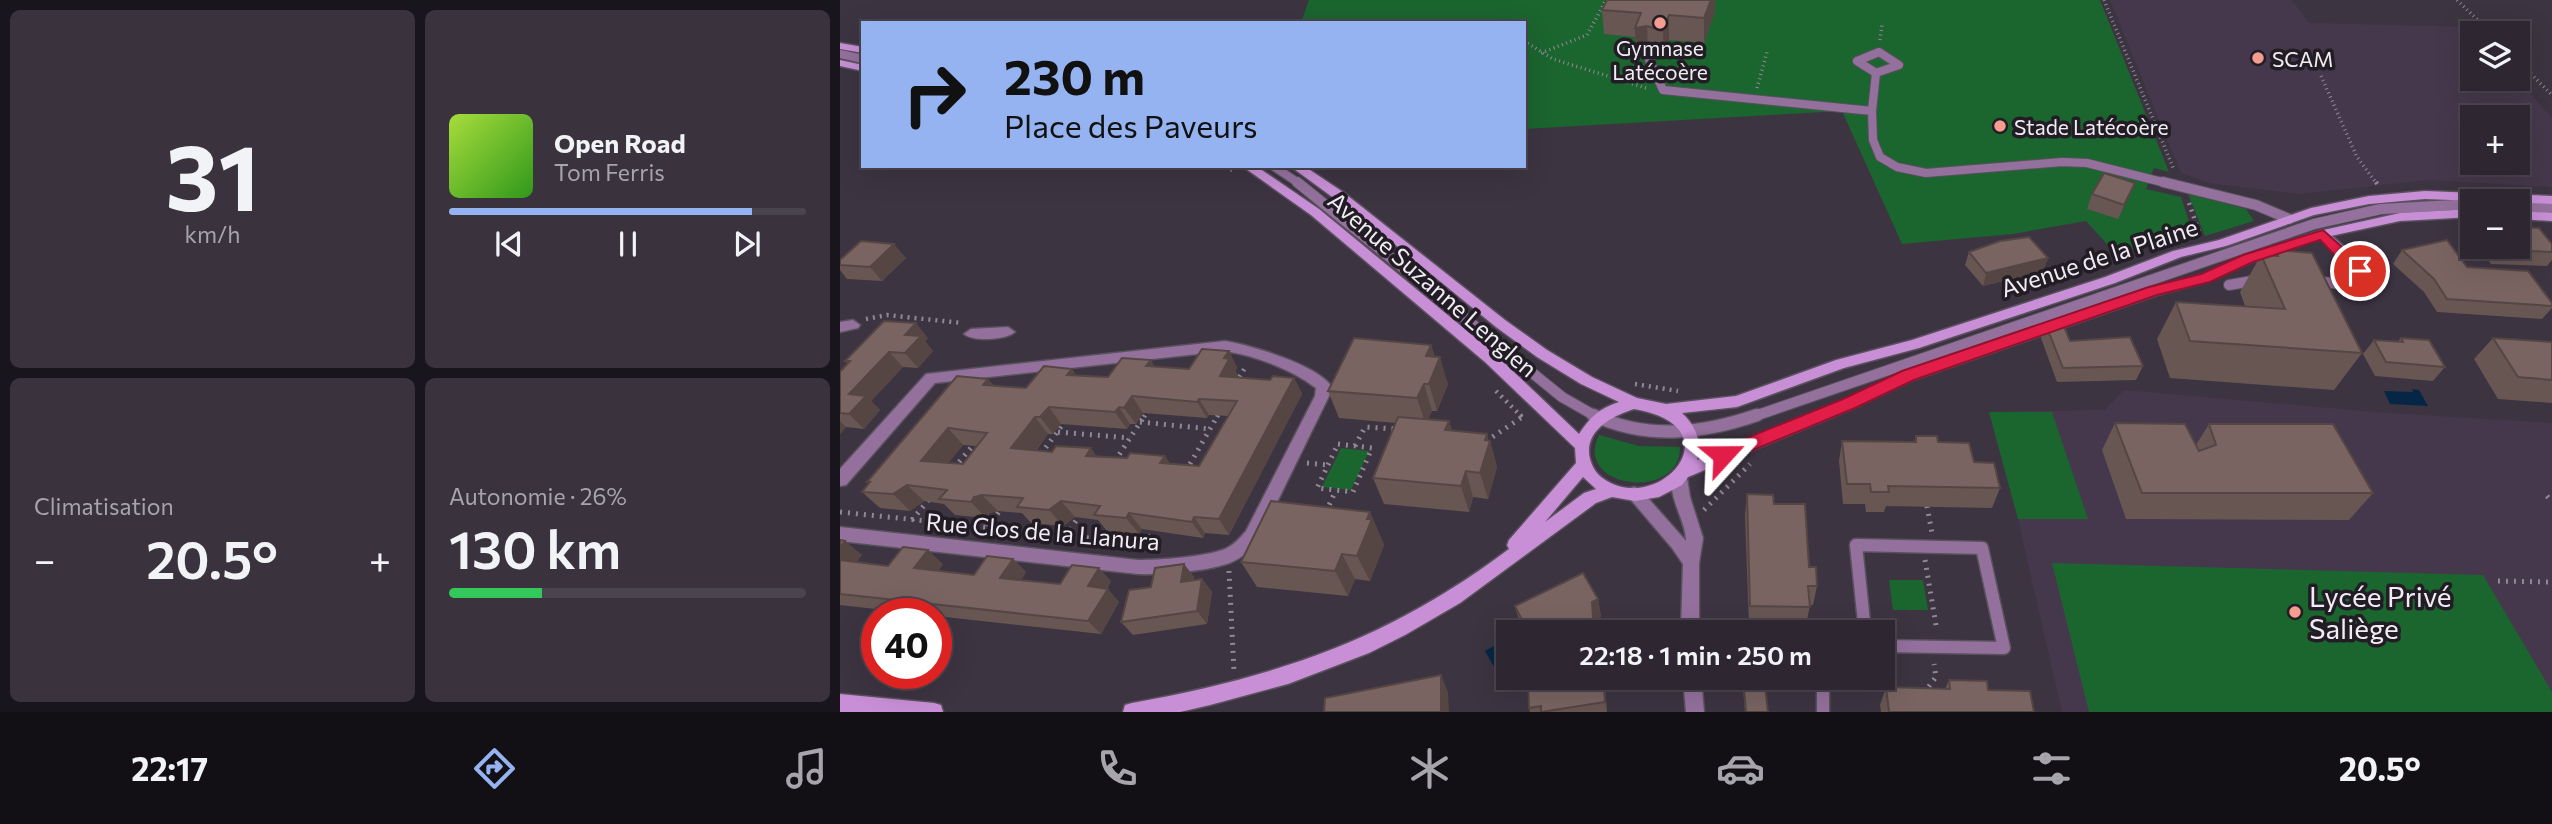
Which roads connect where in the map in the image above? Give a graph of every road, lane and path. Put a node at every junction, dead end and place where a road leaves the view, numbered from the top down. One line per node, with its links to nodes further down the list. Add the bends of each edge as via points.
1 (1606, 0): 9 (path, via 1587,35)
2 (2104, 0): 26 (path)
3 (2457, 0): 4 (path)
4 (2479, 21)
5 (1526, 42): 9 (path)
6 (840, 46): 7 (street)
7 (861, 50)
8 (1767, 52): 20 (path)
9 (1541, 53): 18 (path, via 1603,77)
10 (840, 54): 12 (lane)
11 (1648, 57): 18 (lane)
12 (861, 59)
13 (840, 63): 14 (street)
14 (861, 68)
15 (1876, 73): 21 (lane)
16 (2530, 73): 19 (path)
17 (2321, 76): 25 (path, via 2357,157)
18 (1664, 90): 20 (lane)
19 (2552, 95)
20 (1758, 99): 21 (lane)
21 (1872, 111): 26 (lane, via 1872,146 1880,158 1903,170 1926,173 2087,163)
22 (1251, 168): 63 (street, Avenue Suzanne Lenglen, via 1315,212 1490,358)
23 (1276, 168): 52 (lane, via 1562,397)
24 (1299, 168): 47 (street, Avenue Suzanne Lenglen, via 1513,335 1581,380)
25 (2377, 184)
26 (2184, 187): 34 (lane, via 2256,205); 36 (path, via 2200,235)
27 (2552, 200): 34 (street, Avenue de la Plaine, via 2474,195 2395,197)
28 (2460, 206): 59 (lane, via 2381,209 2314,224 1748,418)
29 (2530, 207): 30 (lane)
30 (2552, 209)
31 (2460, 214): 35 (street, Avenue de la Plaine, via 2379,220)
32 (2530, 216): 33 (street)
33 (2552, 217)
34 (2289, 219): 49 (street, Avenue de la Plaine, via 1737,401)
35 (2323, 234): 40 (street); 75 (street, Avenue de la Plaine, via 1908,376)
36 (2188, 237)
37 (2270, 277): 39 (lane)
38 (2305, 281): 40 (lane)
39 (2229, 285)
40 (2372, 287)
41 (847, 326): 42 (path, via 887,315 960,322)
42 (968, 330): 43 (street)
43 (1008, 332)
44 (1255, 355): 45 (path); 76 (street, via 1224,346 931,379); 96 (street, via 1324,386 1252,536)
45 (1229, 395)
46 (1155, 399): 54 (path)
47 (1634, 403): 49 (street, Avenue Suzanne Lenglen); 52 (street)
48 (1223, 406): 56 (path)
49 (1668, 410): 59 (street, via 1686,423)
50 (1072, 412): 58 (path)
51 (1522, 418): 60 (path, via 1491,438)
52 (1597, 418): 59 (lane, via 1642,433); 63 (street)
53 (1368, 420): 55 (path)
54 (1140, 422): 56 (path); 61 (path)
55 (1364, 426): 57 (path); 65 (path)
56 (1210, 429): 74 (path)
57 (1404, 430)
58 (1058, 432): 61 (path); 66 (path)
59 (1691, 433): 75 (street, via 1694,448)
60 (1479, 437)
61 (1130, 438): 73 (path)
62 (987, 442): 70 (path, via 976,441)
63 (1581, 445): 71 (street)
64 (1034, 446): 66 (path)
65 (1355, 446): 77 (path, via 1372,447 1353,492); 77 (path, via 1338,444 1317,488)
66 (1046, 448): 68 (path)
67 (1758, 456): 87 (path)
68 (1039, 457)
69 (947, 458): 70 (path)
70 (961, 460): 72 (path)
71 (1584, 465): 78 (street, via 1598,482); 97 (street)
72 (953, 470)
73 (1109, 471)
74 (1184, 473)
75 (1682, 474): 80 (street, Avenue de la Plaine, via 1659,489); 98 (street, via 1682,496 1695,538)
76 (840, 480)
77 (1336, 490): 89 (path)
78 (1613, 490): 80 (street); 97 (street, via 1590,498)
79 (936, 491): 90 (path)
80 (1634, 494): 98 (street)
81 (2547, 496): 83 (path)
82 (1010, 497): 91 (path)
83 (2552, 502)
84 (1927, 506): 95 (path, via 1933,539)
85 (840, 512): 90 (path)
86 (1080, 514): 93 (path)
87 (1699, 514)
88 (1159, 517): 94 (path)
89 (1323, 520)
90 (912, 521): 91 (path)
91 (988, 527): 93 (path)
92 (840, 534): 99 (street, Rue Clos de la Llanura)
93 (1066, 536): 94 (path)
94 (1147, 544): 99 (path)
95 (1929, 546): 103 (lane, via 1856,545); 105 (path, via 1924,555); 105 (lane, via 1982,548 2004,648)
96 (1228, 556): 99 (street, Rue Clos de la Llanura, via 1162,568); 106 (path)
97 (1501, 562): 113 (street, via 1433,611 1338,656 1234,691)
98 (1691, 563): 102 (street)
99 (1138, 566)
100 (2498, 581): 101 (path)
101 (2552, 582)
102 (1690, 620)
103 (1864, 620)
104 (1895, 646): 105 (lane)
105 (1936, 647): 110 (path, via 1936,677 1922,695)
106 (1234, 660)
107 (1693, 690): 114 (street)
108 (1823, 690): 115 (lane)
109 (840, 703): 111 (street)
110 (1924, 706)
111 (858, 708): 112 (street)
112 (934, 712)
113 (1132, 712)
114 (1695, 712)
115 (1824, 712)

